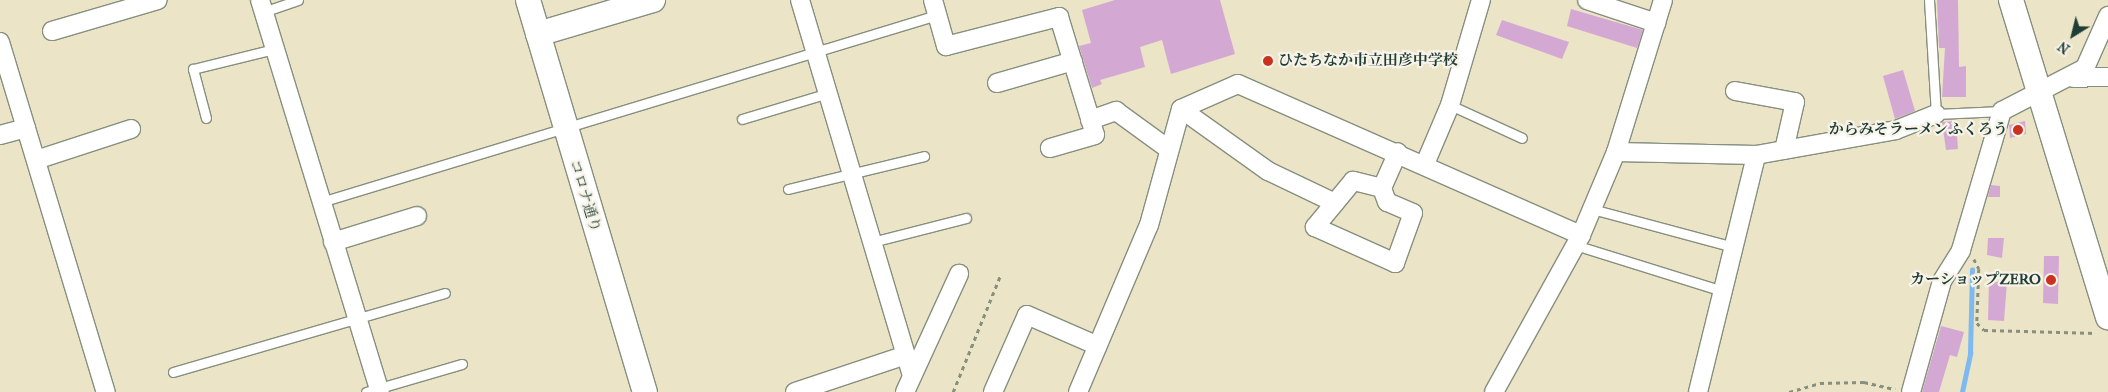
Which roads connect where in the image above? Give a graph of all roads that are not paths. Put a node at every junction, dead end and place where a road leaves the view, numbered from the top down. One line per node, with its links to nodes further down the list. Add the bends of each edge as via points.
1 (158, 0): 15 (street)
2 (298, 0): 11 (lane)
3 (528, 0): 16 (street, コロナ通り)
4 (653, 0): 16 (street)
5 (800, 0): 19 (street)
6 (1481, 0): 28 (street)
7 (1587, 0): 14 (street)
8 (1663, 0): 14 (street)
9 (1929, 0): 31 (lane)
10 (2012, 0): 25 (street)
11 (261, 6): 18 (street)
12 (935, 8): 19 (lane); 20 (street, via 946,46 1059,17)
13 (2108, 16): 21 (street, via 2092,58)
14 (1656, 23): 44 (street)
15 (52, 31)
16 (538, 34): 35 (street, コロナ通り)
17 (0, 42): 24 (street)
18 (274, 48): 32 (lane, via 192,69); 52 (street)
19 (815, 49): 27 (street); 35 (lane)
20 (1073, 61): 23 (street); 34 (street)
21 (2073, 78): 22 (street); 25 (street)
22 (2108, 78)
23 (997, 83)
24 (7, 89): 36 (street)
25 (2038, 89): 30 (street); 65 (street)
26 (1735, 91): 42 (street, via 1795,102)
27 (828, 93): 33 (lane); 49 (street)
28 (1450, 105): 39 (lane); 48 (street)
29 (1181, 109): 41 (street); 43 (street, via 1238,84); 53 (street, via 1268,171)
30 (2002, 111): 31 (lane); 79 (street, via 1960,250 1942,281)
31 (1936, 114): 42 (street, via 1896,130)
32 (206, 118)
33 (742, 119)
34 (1090, 120): 40 (street, via 1095,135); 41 (street, via 1116,111)
35 (564, 125): 52 (lane); 73 (street, コロナ通り)
36 (26, 128): 38 (street); 47 (street)
37 (131, 129): 47 (street)
38 (0, 135)
39 (1522, 138)
40 (1050, 148)
41 (1167, 148): 66 (street, via 1149,225)
42 (1784, 150): 45 (street)
43 (1398, 152): 48 (street); 50 (street)
44 (1616, 152): 45 (street); 54 (street)
45 (1756, 155): 60 (street)
46 (924, 156): 49 (lane)
47 (36, 160): 72 (street)
48 (1425, 164): 57 (street)
49 (852, 175): 51 (lane); 59 (street)
50 (1382, 188): 53 (street, via 1352,181); 53 (street, via 1387,202 1413,213 1396,263 1315,227)
51 (788, 189)
52 (321, 202): 58 (street)
53 (1335, 203)
54 (1592, 209): 57 (street); 60 (lane)
55 (417, 216): 58 (street)
56 (966, 218): 59 (lane)
57 (1578, 240): 62 (lane); 77 (street)
58 (333, 242): 64 (street)
59 (872, 242): 67 (street)
60 (1734, 247): 62 (street)
61 (959, 274): 70 (street)
62 (1723, 291): 78 (street)
63 (445, 293): 64 (lane)
64 (358, 317): 69 (lane); 71 (street)
65 (2103, 325)
66 (1098, 346): 75 (street, via 1027,315); 76 (street)
67 (906, 355): 70 (street); 74 (street)
68 (462, 364): 71 (lane)
69 (173, 372)
70 (908, 384)
71 (375, 391)
72 (106, 392)
73 (645, 392)
74 (795, 392)
75 (993, 392)
76 (1078, 392)
77 (1494, 392)
78 (1698, 392)
79 (1911, 392)

